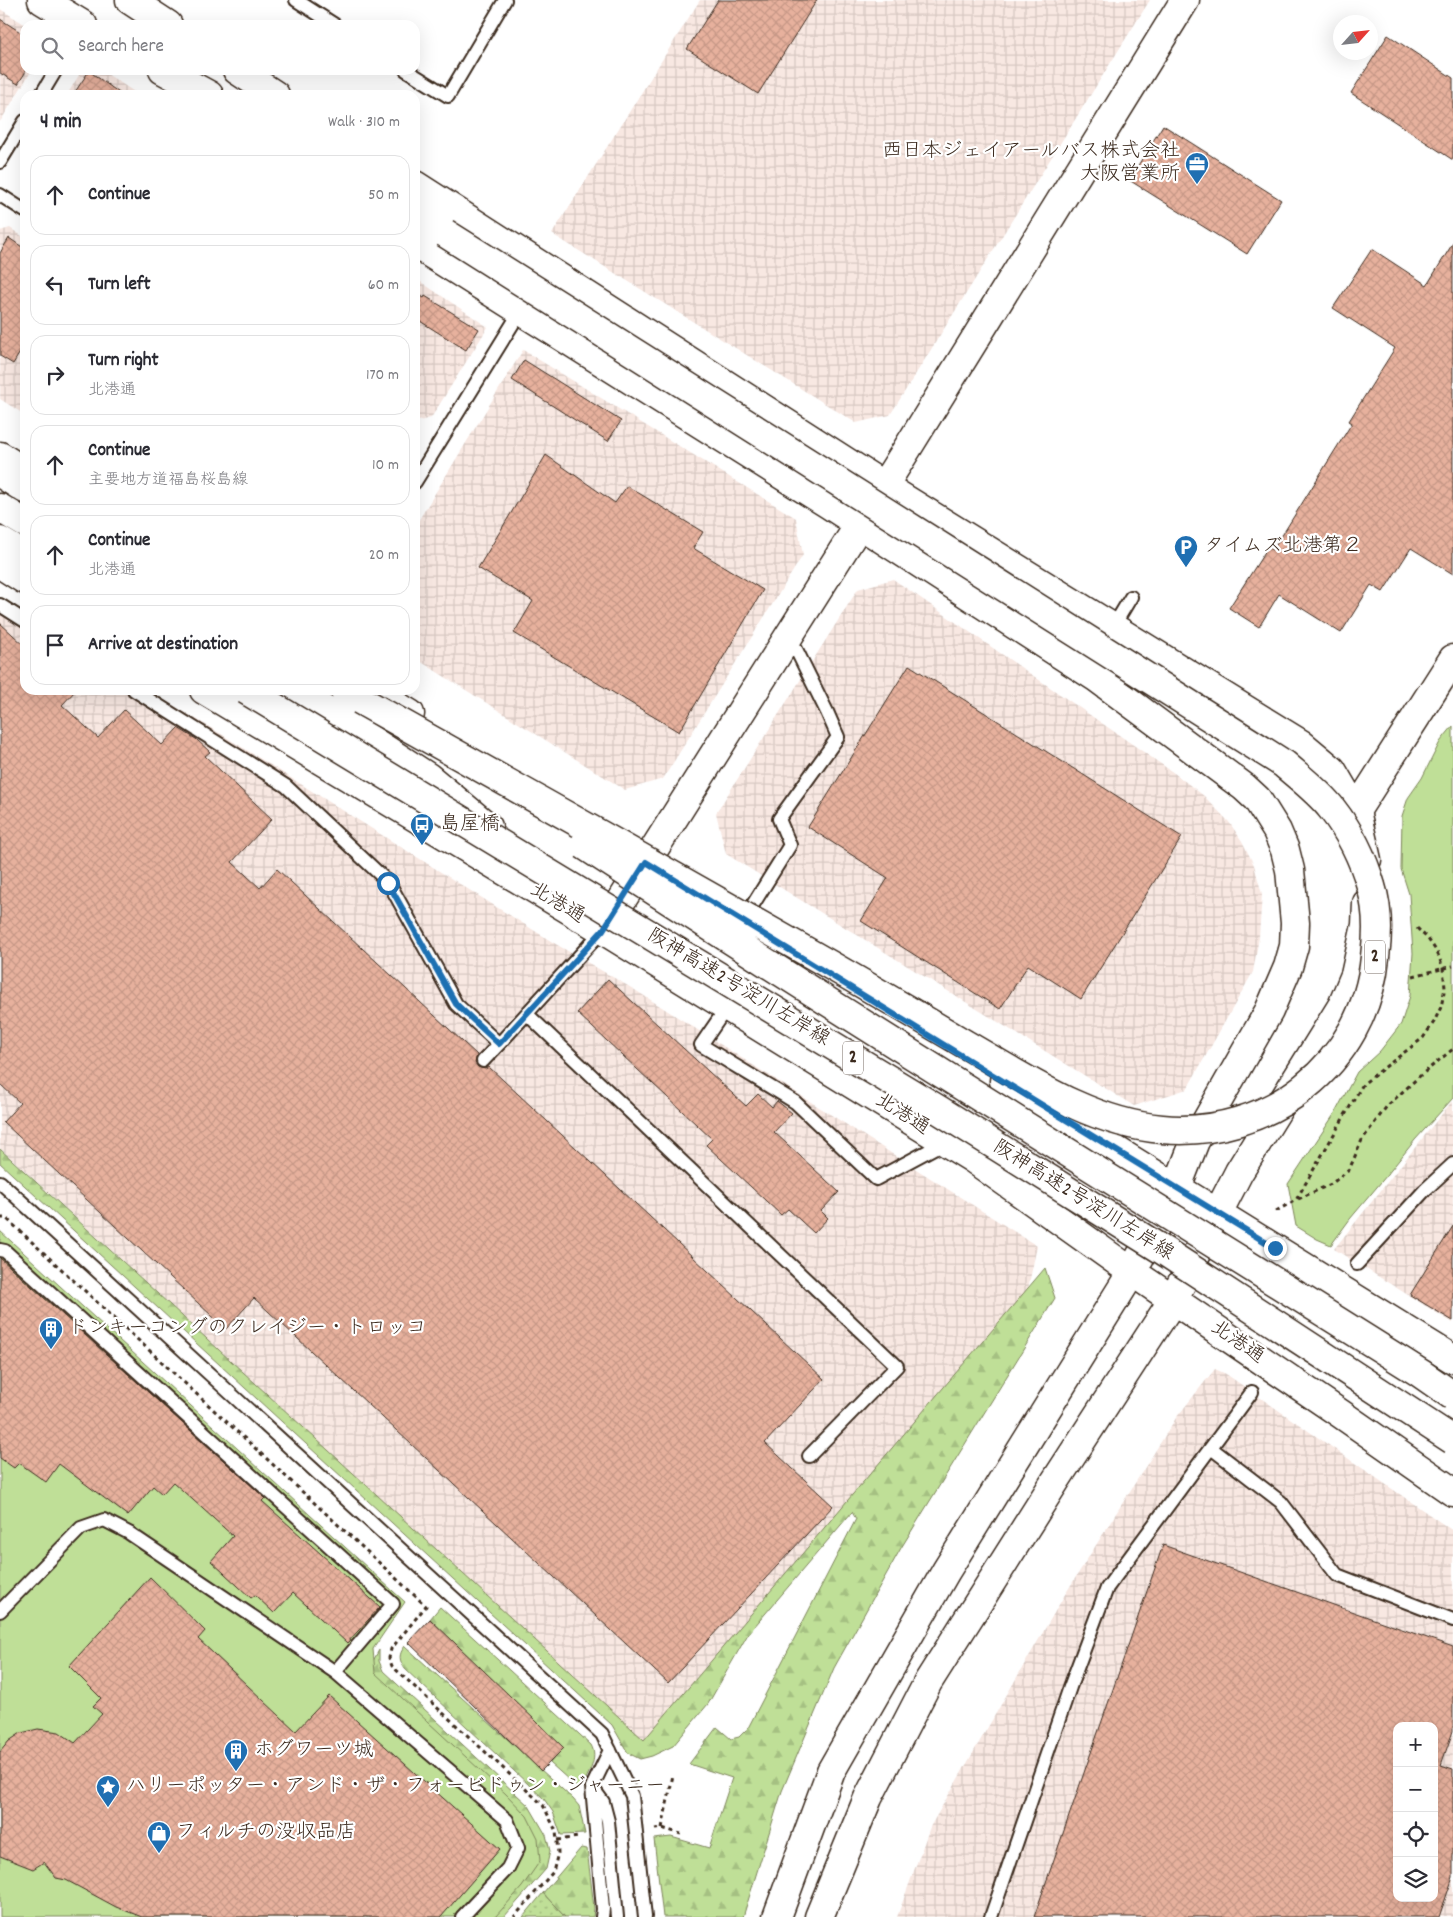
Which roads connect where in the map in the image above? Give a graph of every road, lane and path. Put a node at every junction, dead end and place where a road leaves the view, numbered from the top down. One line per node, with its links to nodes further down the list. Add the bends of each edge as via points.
1 (42, 0): 6 (main road)
2 (130, 0): 7 (main road)
3 (296, 0): 8 (lane)
4 (505, 0): 13 (lane, via 448,96)
5 (1185, 0): 31 (main road)
6 (75, 20)
7 (160, 20)
8 (327, 20)
9 (53, 75): 14 (lane)
10 (158, 75): 15 (main road)
11 (172, 75): 16 (main road)
12 (245, 75): 17 (main road)
13 (414, 75)
14 (44, 90)
15 (181, 90)
16 (200, 90)
17 (268, 90)
18 (20, 129): 19 (lane)
19 (0, 162)
20 (420, 188): 31 (main road)
21 (0, 195): 22 (lane)
22 (20, 208)
23 (420, 218): 49 (main road, 2, bridge, via 1284,764 1330,806 1356,845 1372,888 1378,932 1374,971 1364,1007 1344,1047 1316,1078 1277,1106 1208,1130 1163,1129 1120,1122 1030,1082)
24 (420, 247): 25 (main road)
25 (520, 312): 27 (lane); 34 (main road)
26 (0, 456): 28 (main road)
27 (420, 464)
28 (20, 469)
29 (0, 473): 30 (main road)
30 (20, 486)
31 (884, 486): 34 (main road); 42 (main road)
32 (0, 508): 33 (main road)
33 (20, 520)
34 (859, 524): 43 (main road); 69 (main road, via 1097,678 1244,787 1257,799 1277,831 1290,870 1294,901 1294,946 1288,968 1270,1011 1195,1142)
35 (0, 541): 36 (main road)
36 (20, 553)
37 (0, 564): 38 (main road)
38 (20, 577)
39 (1131, 597): 42 (lane)
40 (0, 605): 41 (lane)
41 (20, 618)
42 (1113, 627): 52 (main road, via 1301,744 1332,770)
43 (789, 635): 53 (main road); 55 (lane, via 838,737 779,819 790,846)
44 (1453, 659): 52 (main road)
45 (142, 695): 63 (lane, via 286,786 388,883 456,1004)
46 (212, 695): 54 (main road, 北港通)
47 (254, 695): 80 (main road, 阪神高速2号淀川左岸線 / 2, bridge, via 955,1121 1197,1272)
48 (302, 695): 54 (main road, via 428,777 488,826)
49 (361, 695)
50 (361, 695): 53 (main road)
51 (361, 695): 79 (main road, 阪神高速2号淀川左岸線 / 2, bridge, via 752,954)
52 (1356, 811): 72 (main road, via 1368,863 1366,926 1355,975 1342,1006)
53 (646, 862): 55 (main road); 57 (main road)
54 (578, 916): 57 (main road, 北港通)
55 (743, 921): 69 (main road)
56 (1417, 928): 59 (path, via 1438,952)
57 (603, 930): 61 (main road, 北港通); 62 (lane)
58 (1453, 966): 59 (path)
59 (1444, 968): 60 (path); 70 (path, via 1445,988 1434,1022 1423,1038 1363,1084)
60 (1413, 976)
61 (726, 1006): 66 (main road, 北港通); 66 (lane, via 701,1046 795,1102 876,1179)
62 (527, 1014): 63 (lane); 82 (lane, via 898,1366)
63 (499, 1044): 65 (lane)
64 (1453, 1049): 70 (path, via 1387,1106 1362,1140 1349,1170 1332,1184)
65 (483, 1061)
66 (945, 1142): 75 (main road, 北港通)
67 (1453, 1164): 74 (lane)
68 (0, 1182): 87 (lane, via 602,1734)
69 (1177, 1187): 72 (main road); 75 (main road)
70 (1296, 1200): 71 (path)
71 (1276, 1211)
72 (1217, 1212): 76 (main road); 77 (main road)
73 (0, 1250): 86 (lane, via 5,1251 393,1604)
74 (1357, 1264)
75 (1132, 1272): 76 (main road, 北港通); 95 (main road, via 946,1572 832,1771)
76 (1173, 1300): 83 (main road, 北港通); 96 (main road, via 928,1682 868,1798)
77 (1453, 1359)
78 (1252, 1392): 81 (lane)
79 (1453, 1394)
80 (1453, 1440)
81 (1211, 1448): 85 (lane, via 1281,1502 1337,1575); 97 (lane, via 1107,1588)
82 (809, 1456)
83 (1453, 1492)
84 (0, 1611): 86 (lane, via 81,1528 104,1520 129,1533)
85 (1453, 1620)
86 (335, 1672): 91 (lane, via 507,1820 518,1848 508,1868)
87 (610, 1750): 89 (lane); 94 (lane, via 632,1796)
88 (673, 1775): 90 (path)
89 (592, 1787): 92 (lane, via 604,1909); 93 (lane, via 603,1802 608,1821)
90 (662, 1828)
91 (462, 1917)
92 (602, 1917)
93 (617, 1917)
94 (645, 1917)
95 (777, 1917)
96 (819, 1917)
97 (991, 1917)

